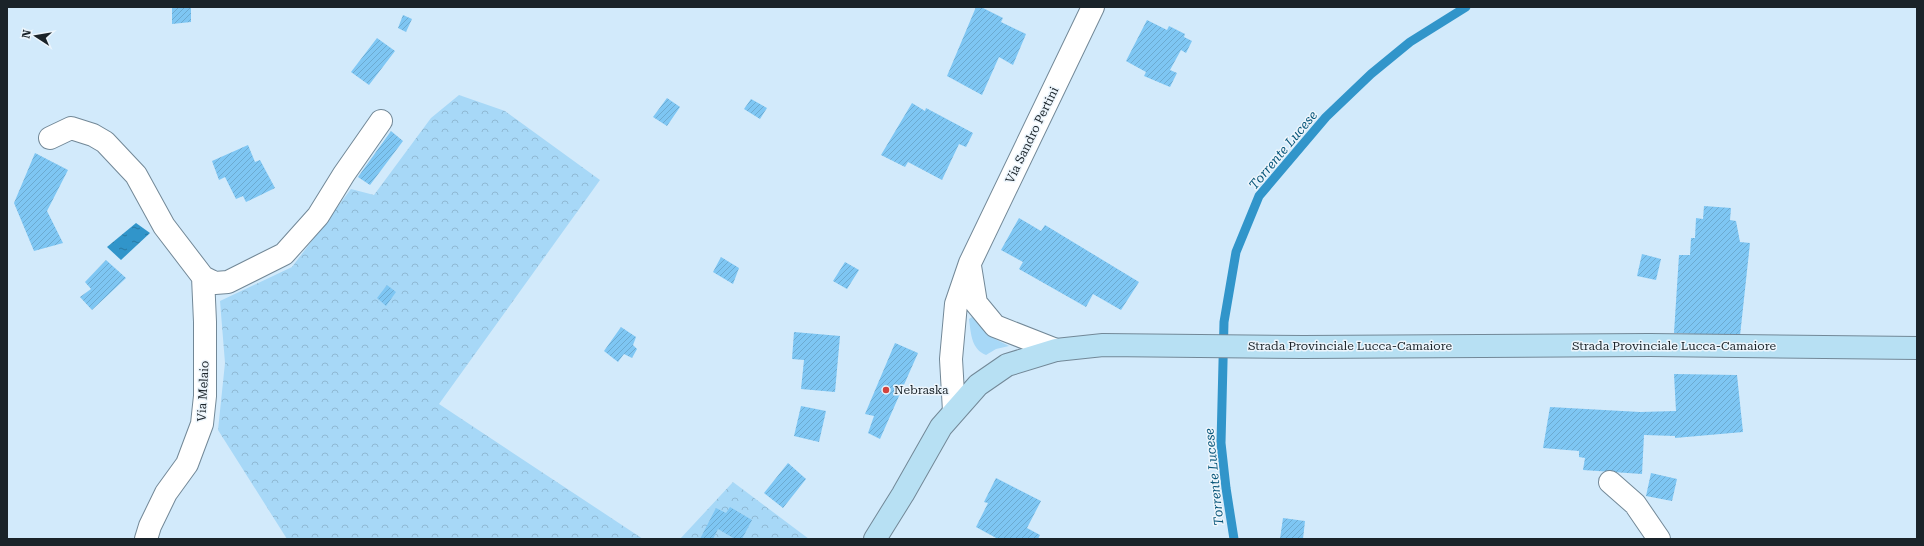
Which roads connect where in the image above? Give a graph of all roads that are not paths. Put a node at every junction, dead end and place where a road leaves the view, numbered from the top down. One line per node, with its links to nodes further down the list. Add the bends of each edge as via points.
1 (1093, 7): 4 (street, Via Sandro Pertini)
2 (381, 122): 5 (street, via 318,216 284,254 228,282 215,283)
3 (50, 138): 5 (street, via 71,128 105,142 136,175 164,226)
4 (970, 263): 7 (street, via 976,303 995,326); 8 (street, Via Sandro Pertini, via 956,304 951,359)
5 (203, 277): 10 (street, Via Melaio, via 205,396 202,424 187,464 166,494)
6 (1917, 348): 7 (main road, Strada Provinciale Lucca-Camaiore, via 1650,345 1103,345)
7 (1056, 350): 8 (main road, Strada Provinciale Lucca-Camaiore, via 1007,364 978,385)
8 (954, 411): 11 (main road, Strada Provinciale Lucca-Camaiore, via 940,427)
9 (1610, 482): 12 (street, via 1635,504)
10 (146, 539)
11 (875, 539)
12 (1659, 539)

